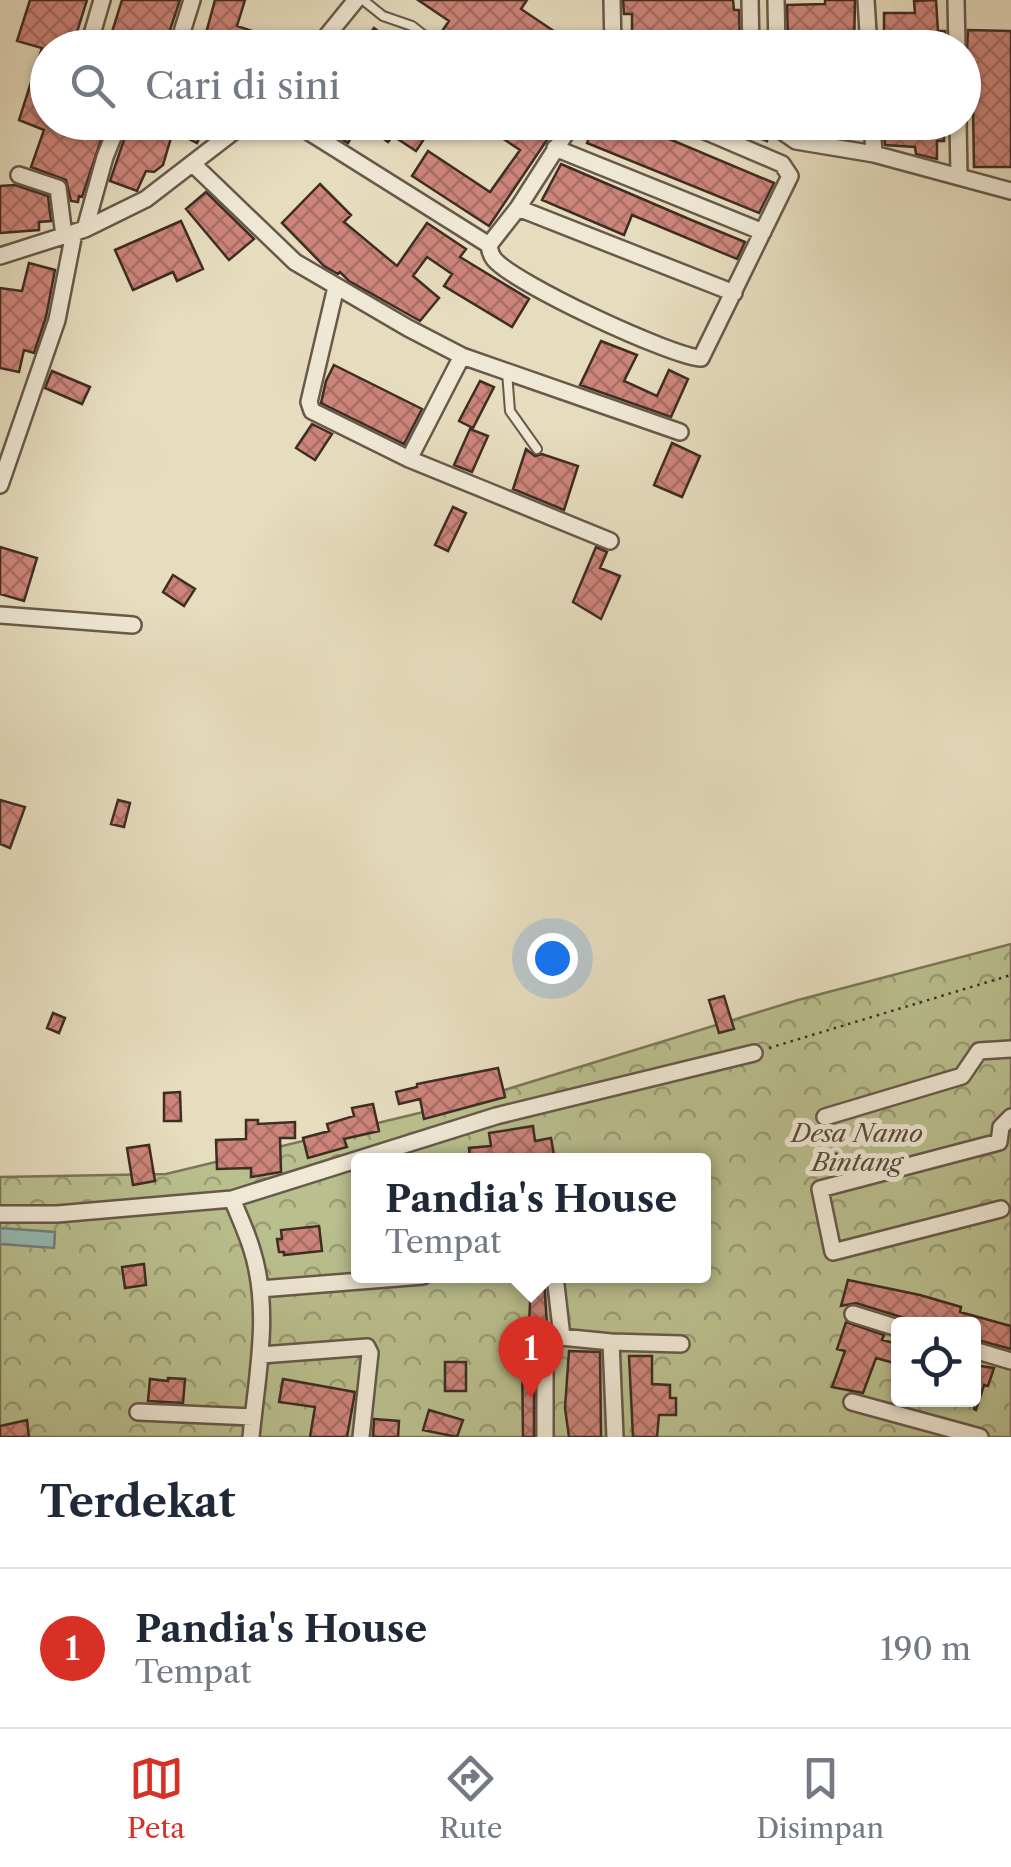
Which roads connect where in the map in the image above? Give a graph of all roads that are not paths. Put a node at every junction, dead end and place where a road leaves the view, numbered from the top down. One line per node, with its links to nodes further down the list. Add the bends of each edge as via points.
1 (102, 0): 10 (street)
2 (192, 0): 11 (street)
3 (356, 0): 12 (street)
4 (364, 0): 13 (lane)
5 (612, 0): 14 (street)
6 (750, 0): 15 (street)
7 (776, 0): 16 (street)
8 (866, 0): 17 (street)
9 (956, 0): 18 (street)
10 (93, 30)
11 (183, 30)
12 (332, 30)
13 (417, 30)
14 (613, 30)
15 (751, 30)
16 (777, 30)
17 (867, 30)
18 (957, 30)
19 (111, 140): 35 (street)
20 (224, 140): 29 (street)
21 (323, 140): 36 (street)
22 (561, 140): 27 (street)
23 (724, 140): 34 (street, via 786,168 789,182)
24 (794, 140): 28 (street)
25 (873, 140): 28 (street)
26 (958, 140): 31 (street)
27 (555, 148): 33 (street); 34 (street)
28 (874, 154): 31 (street)
29 (194, 165): 35 (street, via 146,199); 38 (street, via 295,262)
30 (19, 174): 35 (street, via 58,188)
31 (958, 175): 32 (street)
32 (1011, 191)
33 (518, 208): 36 (street); 39 (street)
34 (763, 232): 39 (street)
35 (74, 233): 37 (street); 45 (street, via 56,320)
36 (489, 245): 39 (street, via 502,267 554,300 695,358 704,356)
37 (0, 256)
38 (336, 287): 40 (street); 44 (street, via 310,409)
39 (734, 293)
40 (462, 356): 41 (street); 44 (street)
41 (507, 372): 42 (street); 43 (lane, via 510,410)
42 (680, 432)
43 (538, 449)
44 (409, 458): 46 (street)
45 (0, 484)
46 (610, 540)
47 (0, 615): 48 (street)
48 (133, 625)
49 (1011, 1049): 51 (street, via 979,1051 962,1076)
50 (754, 1052): 53 (street, via 496,1116)
51 (825, 1117)
52 (1011, 1117): 56 (street, via 999,1142 820,1189 833,1252)
53 (378, 1153)
54 (351, 1162): 55 (street)
55 (232, 1199): 57 (street); 60 (street)
56 (1002, 1209)
57 (0, 1214)
58 (351, 1282): 60 (street)
59 (556, 1283): 63 (street)
60 (260, 1289): 67 (street)
61 (852, 1314): 62 (street)
62 (891, 1326)
63 (562, 1337): 64 (street); 74 (street, via 546,1340)
64 (611, 1342): 65 (street); 75 (street)
65 (681, 1344)
66 (981, 1352): 68 (street)
67 (260, 1356): 71 (street); 73 (street, via 366,1347)
68 (1011, 1361)
69 (852, 1402): 76 (street)
70 (138, 1412): 71 (street)
71 (253, 1417): 72 (street)
72 (251, 1437)
73 (361, 1437)
74 (545, 1437)
75 (615, 1437)
76 (980, 1437)

